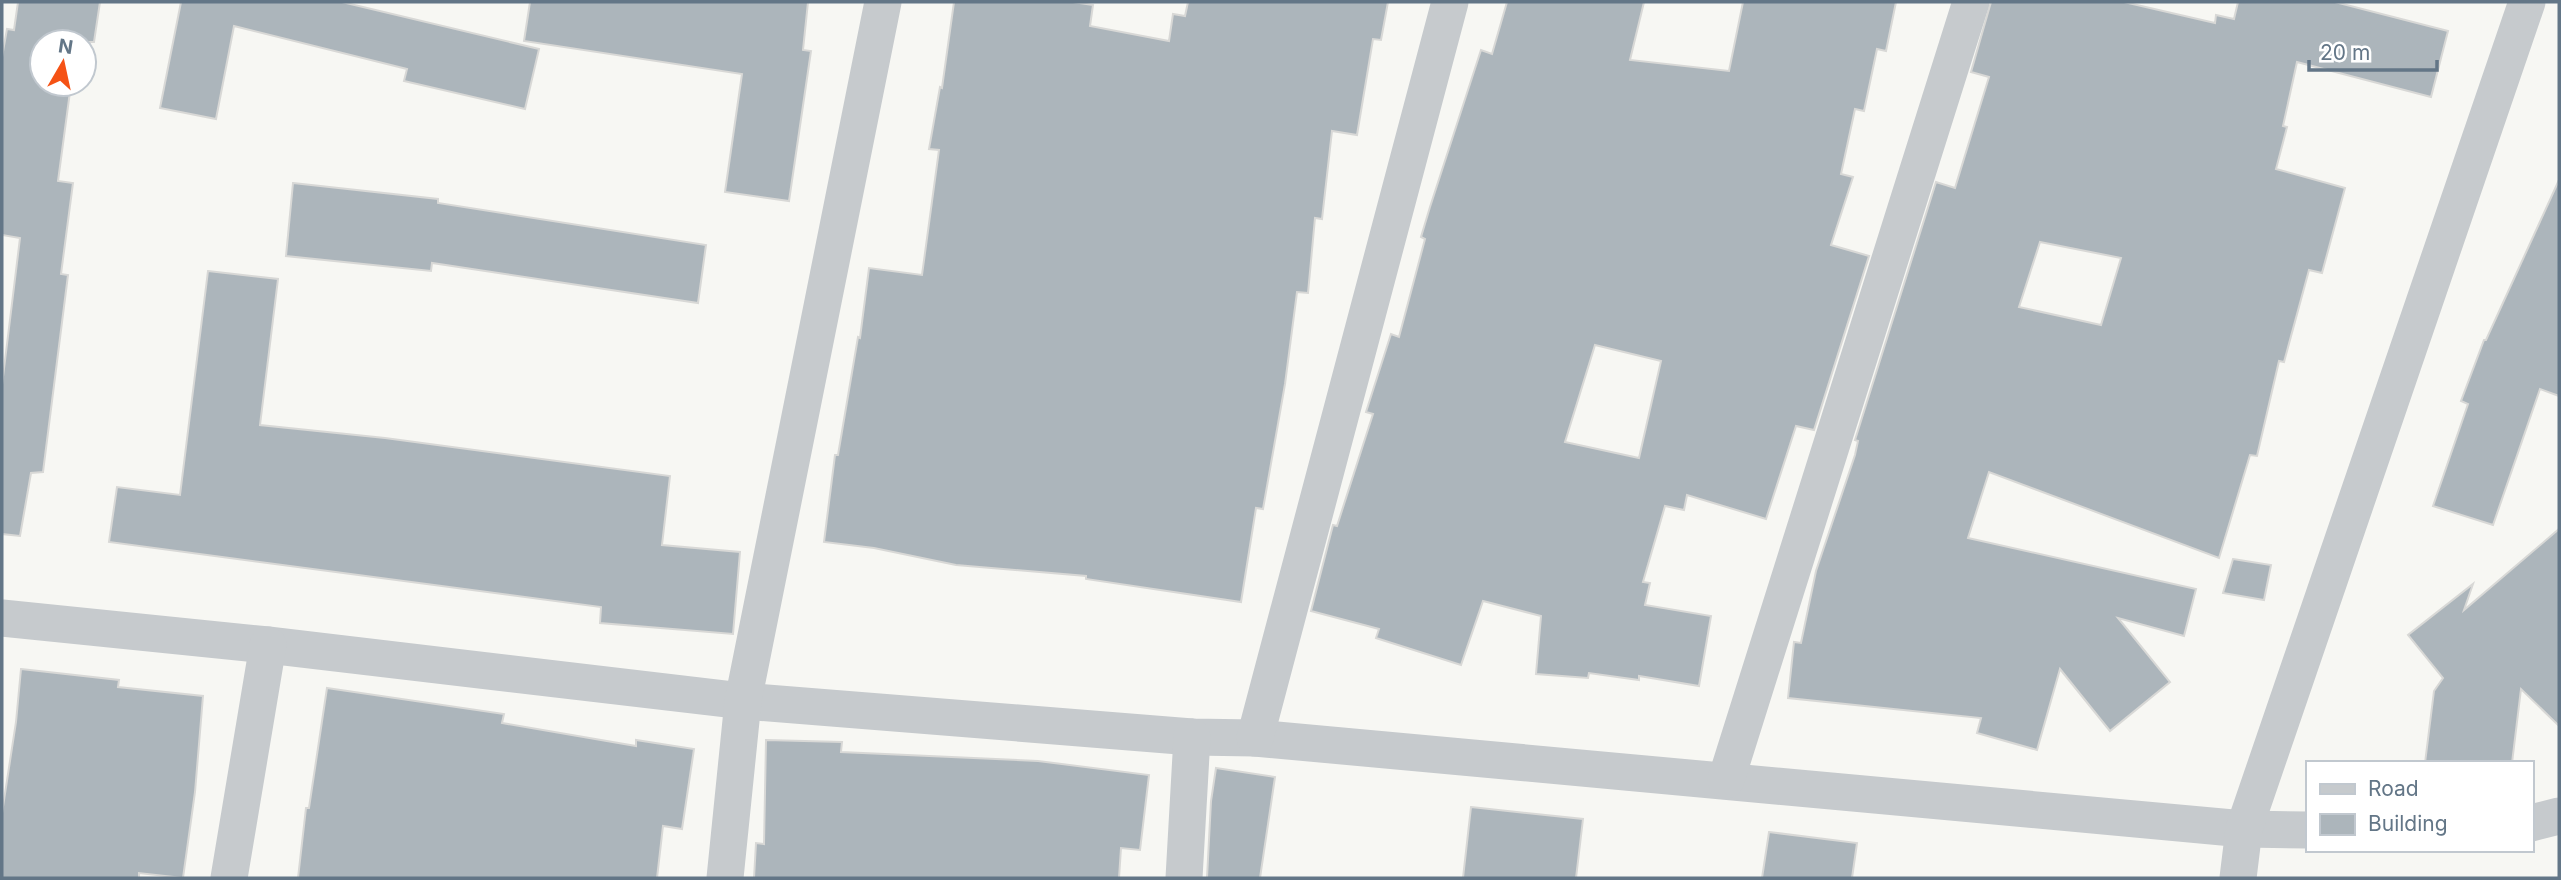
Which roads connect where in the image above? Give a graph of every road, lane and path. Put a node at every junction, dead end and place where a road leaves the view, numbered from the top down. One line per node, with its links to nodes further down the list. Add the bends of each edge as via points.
1 (883, 2): 7 (street)
2 (1450, 2): 9 (street)
3 (1971, 2): 10 (street)
4 (2527, 2): 13 (street)
5 (2, 618): 6 (street)
6 (268, 645): 7 (street); 15 (street)
7 (743, 701): 8 (street); 16 (street)
8 (1192, 737): 9 (street); 17 (street)
9 (1255, 738): 10 (street)
10 (1726, 780): 13 (street)
11 (2559, 816): 12 (street)
12 (2533, 822)
13 (2244, 829): 14 (street); 18 (street)
14 (2306, 830)
15 (229, 878)
16 (725, 878)
17 (1184, 878)
18 (2238, 878)

